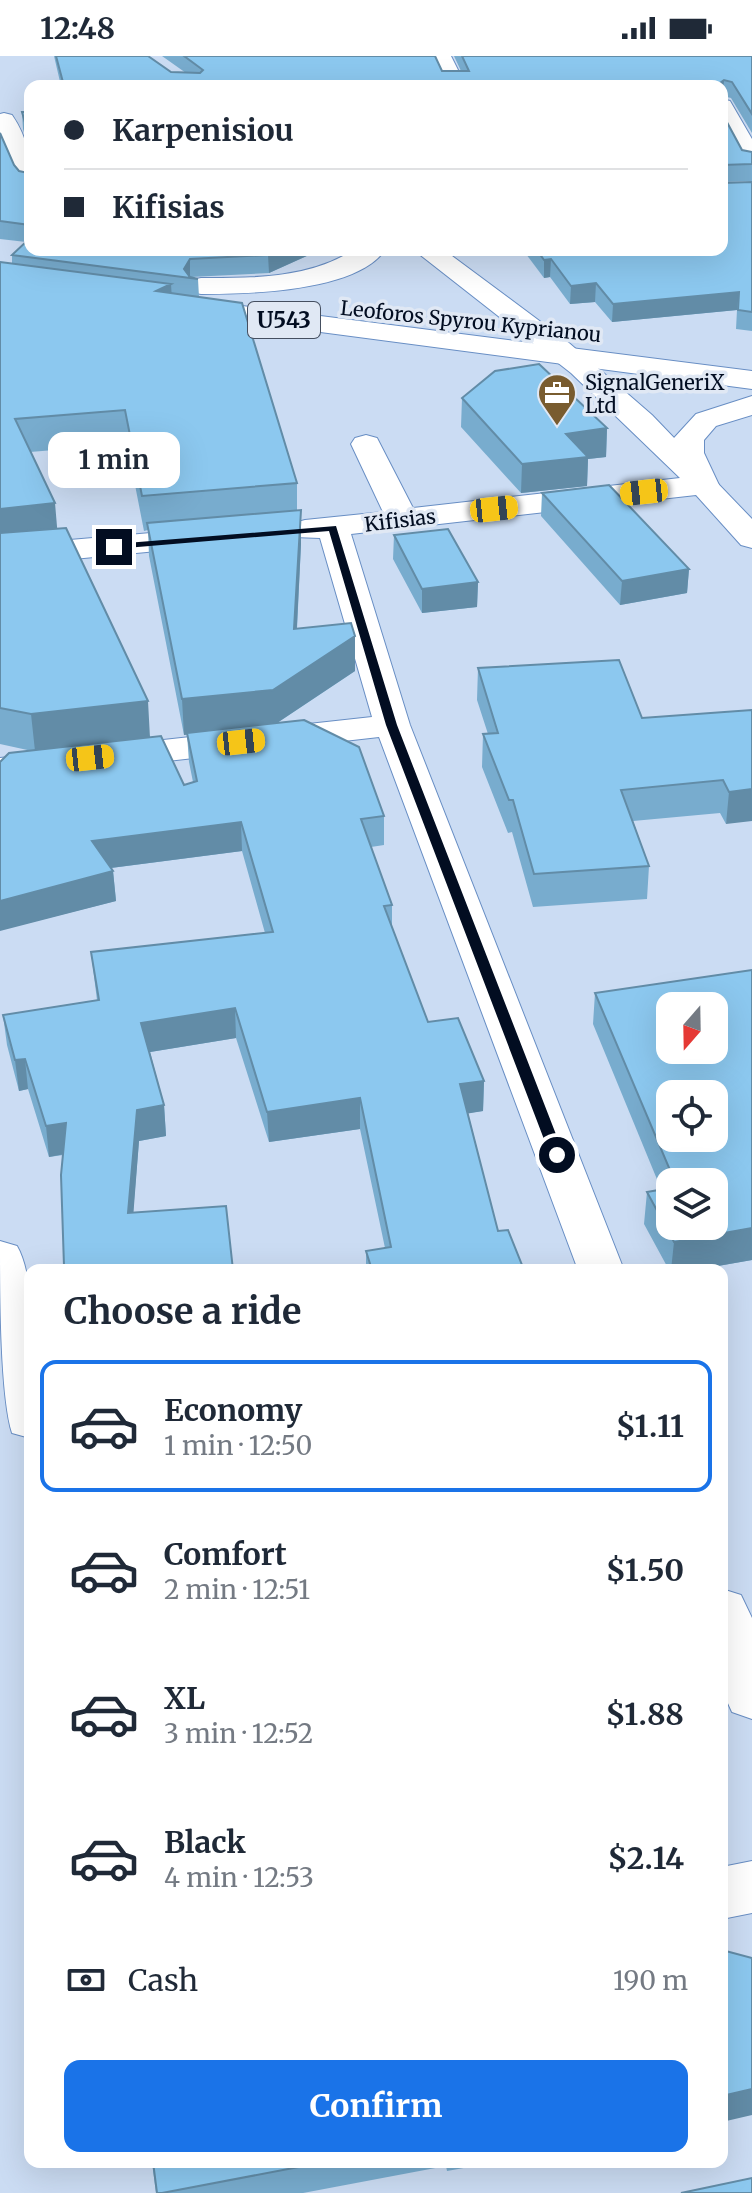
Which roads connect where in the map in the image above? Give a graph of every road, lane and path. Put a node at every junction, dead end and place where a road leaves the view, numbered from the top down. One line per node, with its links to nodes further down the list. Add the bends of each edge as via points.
1 (440, 56): 2 (street)
2 (452, 80)
3 (728, 117): 6 (street)
4 (24, 118): 5 (street)
5 (2, 120): 7 (street)
6 (752, 160)
7 (24, 167)
8 (363, 256): 10 (street, via 342,269 299,282)
9 (435, 256): 11 (street)
10 (162, 294): 11 (street, Leoforos Spyrou Kyprianou / U543); 13 (street, Leoforos Spyrou Kyprianou / U543)
11 (532, 327): 12 (street, Leoforos Spyrou Kyprianou / U543); 13 (street)
12 (752, 355)
13 (569, 357): 14 (street, Leoforos Spyrou Kyprianou / U543); 17 (street)
14 (752, 380)
15 (752, 405): 17 (street, via 706,420 689,438 689,453)
16 (366, 444): 18 (street)
17 (704, 485): 18 (street, Kifisias); 20 (street)
18 (403, 520): 19 (street, Kifisias)
19 (333, 528): 21 (street, Kifisias); 22 (street)
20 (752, 538)
21 (0, 556)
22 (392, 725): 23 (street); 25 (street)
23 (0, 769)
24 (0, 1257): 26 (street)
25 (599, 1264)
26 (24, 1387)
27 (728, 1627): 28 (street)
28 (752, 1696)
29 (752, 1887): 30 (street)
30 (728, 1892)

